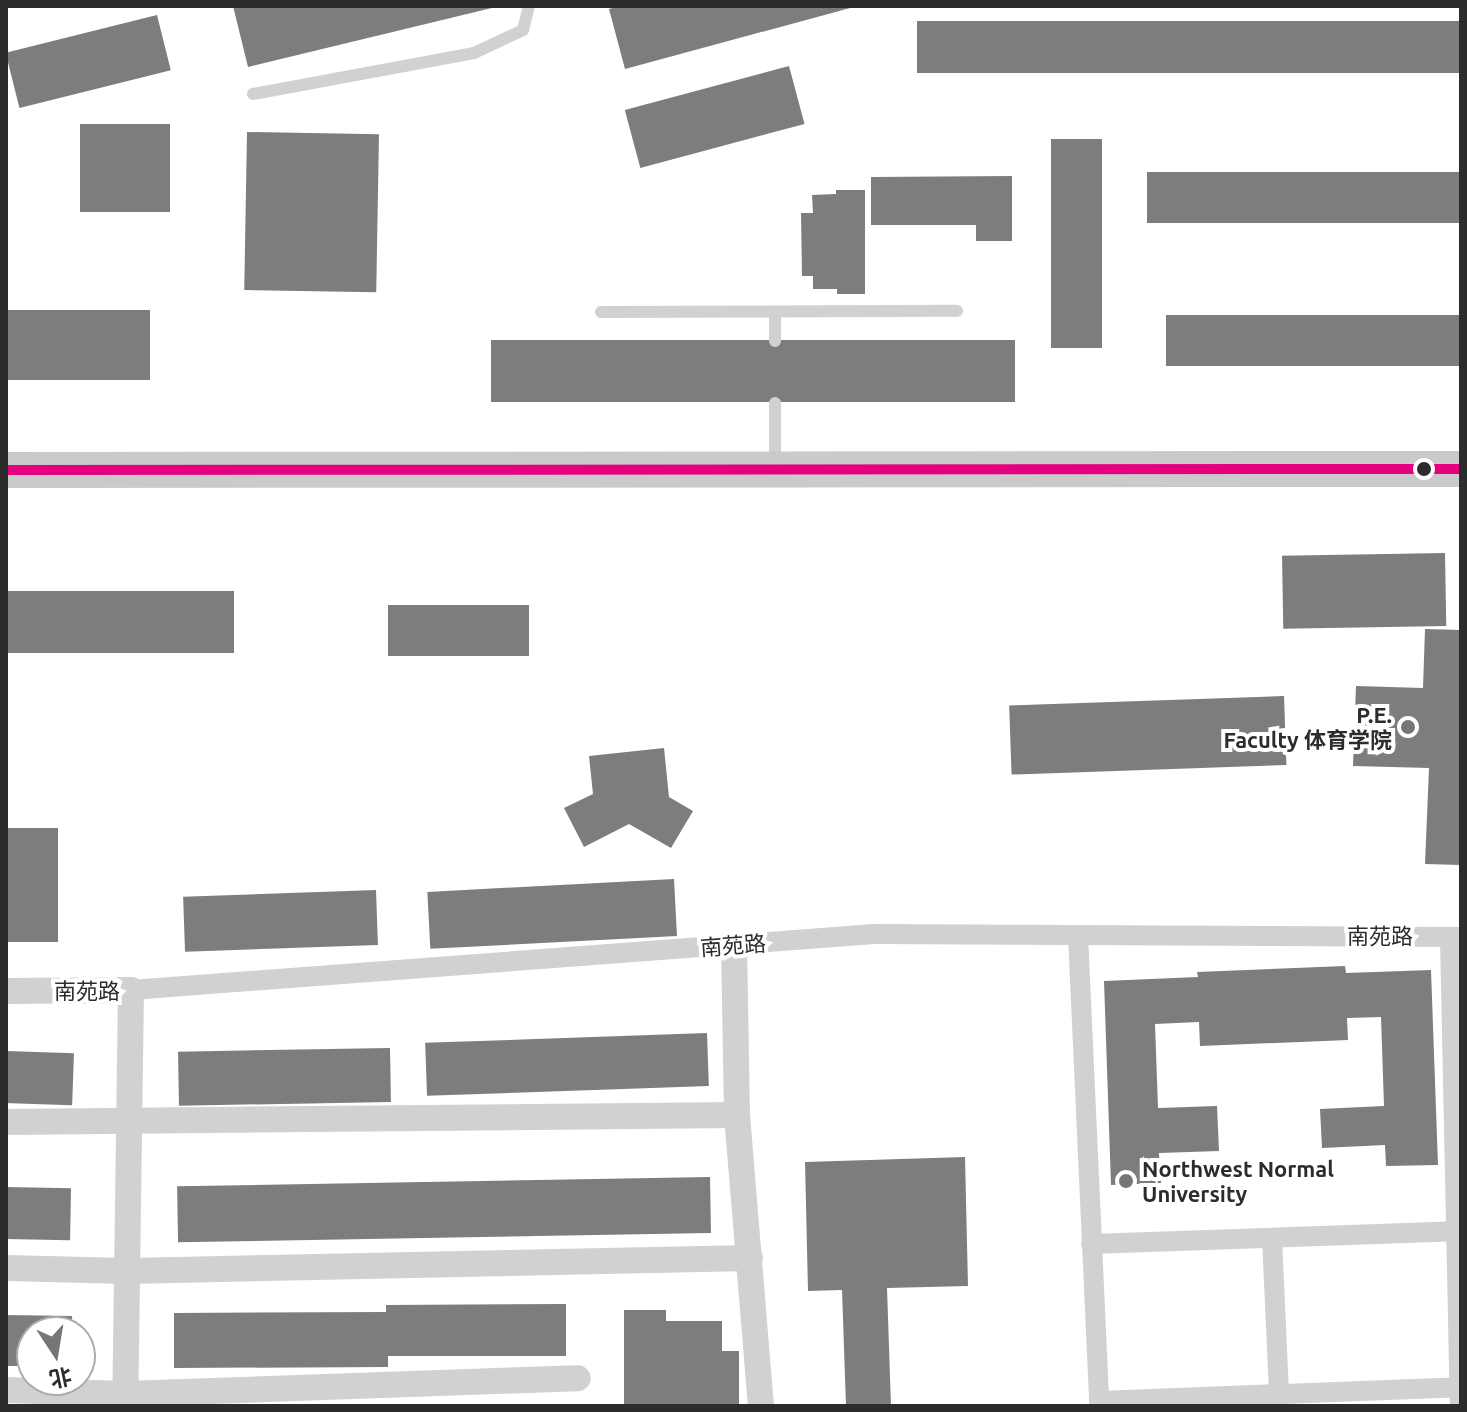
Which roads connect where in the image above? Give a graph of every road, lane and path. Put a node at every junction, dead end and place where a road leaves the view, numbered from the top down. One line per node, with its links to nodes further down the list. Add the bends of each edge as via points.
1 (529, 6): 2 (lane, via 523,30 474,53)
2 (253, 94)
3 (957, 311): 5 (lane)
4 (601, 312): 5 (lane)
5 (775, 312): 6 (lane)
6 (775, 341)
7 (775, 403): 8 (lane)
8 (775, 469): 9 (main road); 10 (main road)
9 (1461, 469)
10 (6, 470)
11 (1078, 935): 12 (street, 南苑路); 13 (street, 南苑路, via 874,934); 21 (street)
12 (1455, 937): 19 (street)
13 (734, 944): 14 (street, 南苑路); 16 (street)
14 (131, 990): 15 (street, 南苑路); 18 (street)
15 (6, 991)
16 (737, 1115): 18 (street); 22 (street)
17 (6, 1122): 18 (street)
18 (129, 1122): 24 (street)
19 (1456, 1231): 20 (street); 28 (street)
20 (1272, 1238): 21 (street); 27 (street)
21 (1091, 1244): 30 (street)
22 (750, 1258): 24 (street); 31 (street)
23 (6, 1268): 24 (street)
24 (127, 1271): 29 (street)
25 (578, 1378): 29 (street)
26 (6, 1390): 29 (street)
27 (1279, 1394): 28 (street); 30 (street)
28 (1460, 1396)
29 (125, 1400)
30 (1099, 1404)
31 (761, 1406)

